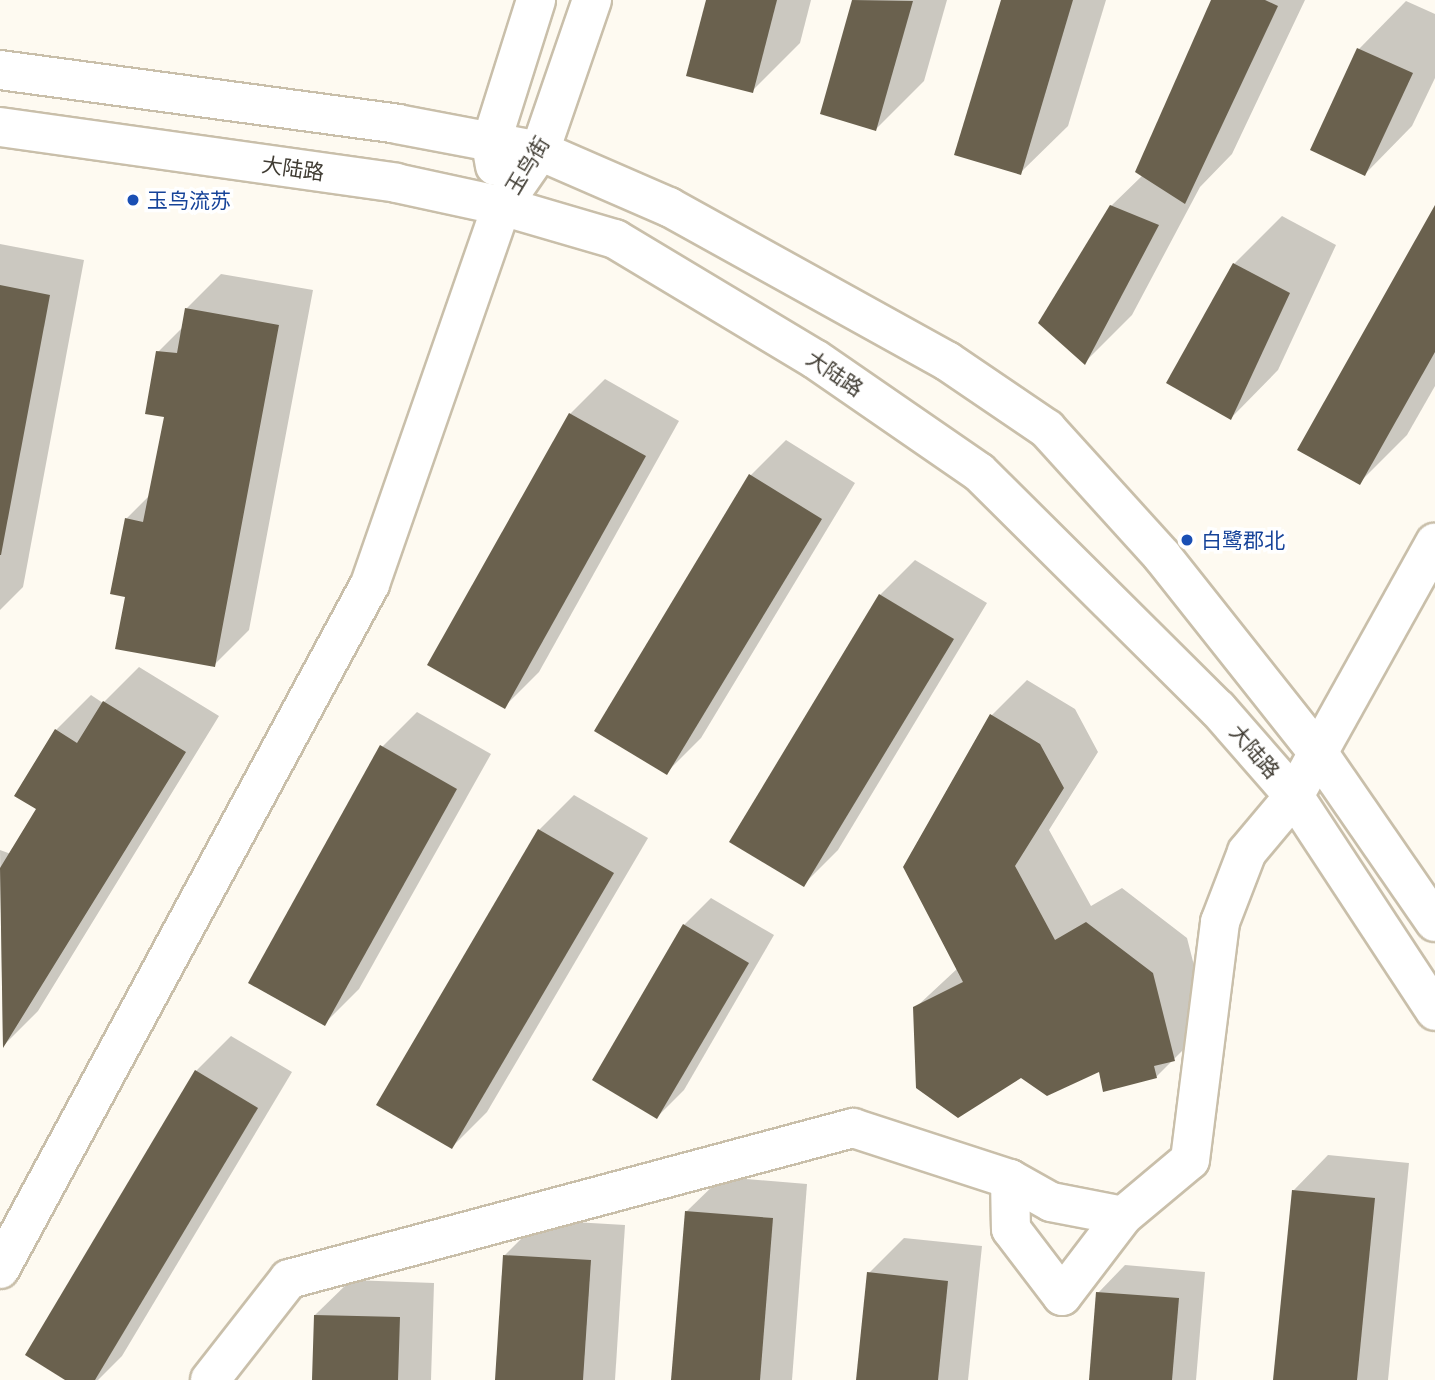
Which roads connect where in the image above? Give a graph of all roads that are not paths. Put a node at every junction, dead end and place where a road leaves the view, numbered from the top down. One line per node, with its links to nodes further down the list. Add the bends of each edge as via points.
1 (536, 0): 5 (main road, 玉鸟街)
2 (592, 0): 6 (main road, 玉鸟街)
3 (0, 70): 5 (main road, via 397,124)
4 (0, 127): 7 (main road, 大陆路, via 396,183)
5 (491, 143): 6 (main road); 7 (main road, 玉鸟街)
6 (540, 150): 7 (main road, 玉鸟街); 9 (main road, via 669,207 947,361 1047,429 1162,556)
7 (502, 206): 10 (main road, 大陆路, via 615,239 816,359 979,472 1218,709); 15 (main road, via 370,584)
8 (1435, 543): 9 (main road)
9 (1319, 754): 10 (main road); 11 (main road)
10 (1294, 796): 12 (main road, 大陆路); 14 (main road, via 1247,852 1220,922 1190,1160)
11 (1435, 922)
12 (1435, 1011)
13 (1010, 1179): 14 (main road, via 1051,1202); 14 (main road, via 1011,1229 1062,1296); 16 (main road, via 853,1128 289,1279)
14 (1123, 1216)
15 (0, 1269)
16 (210, 1380)

